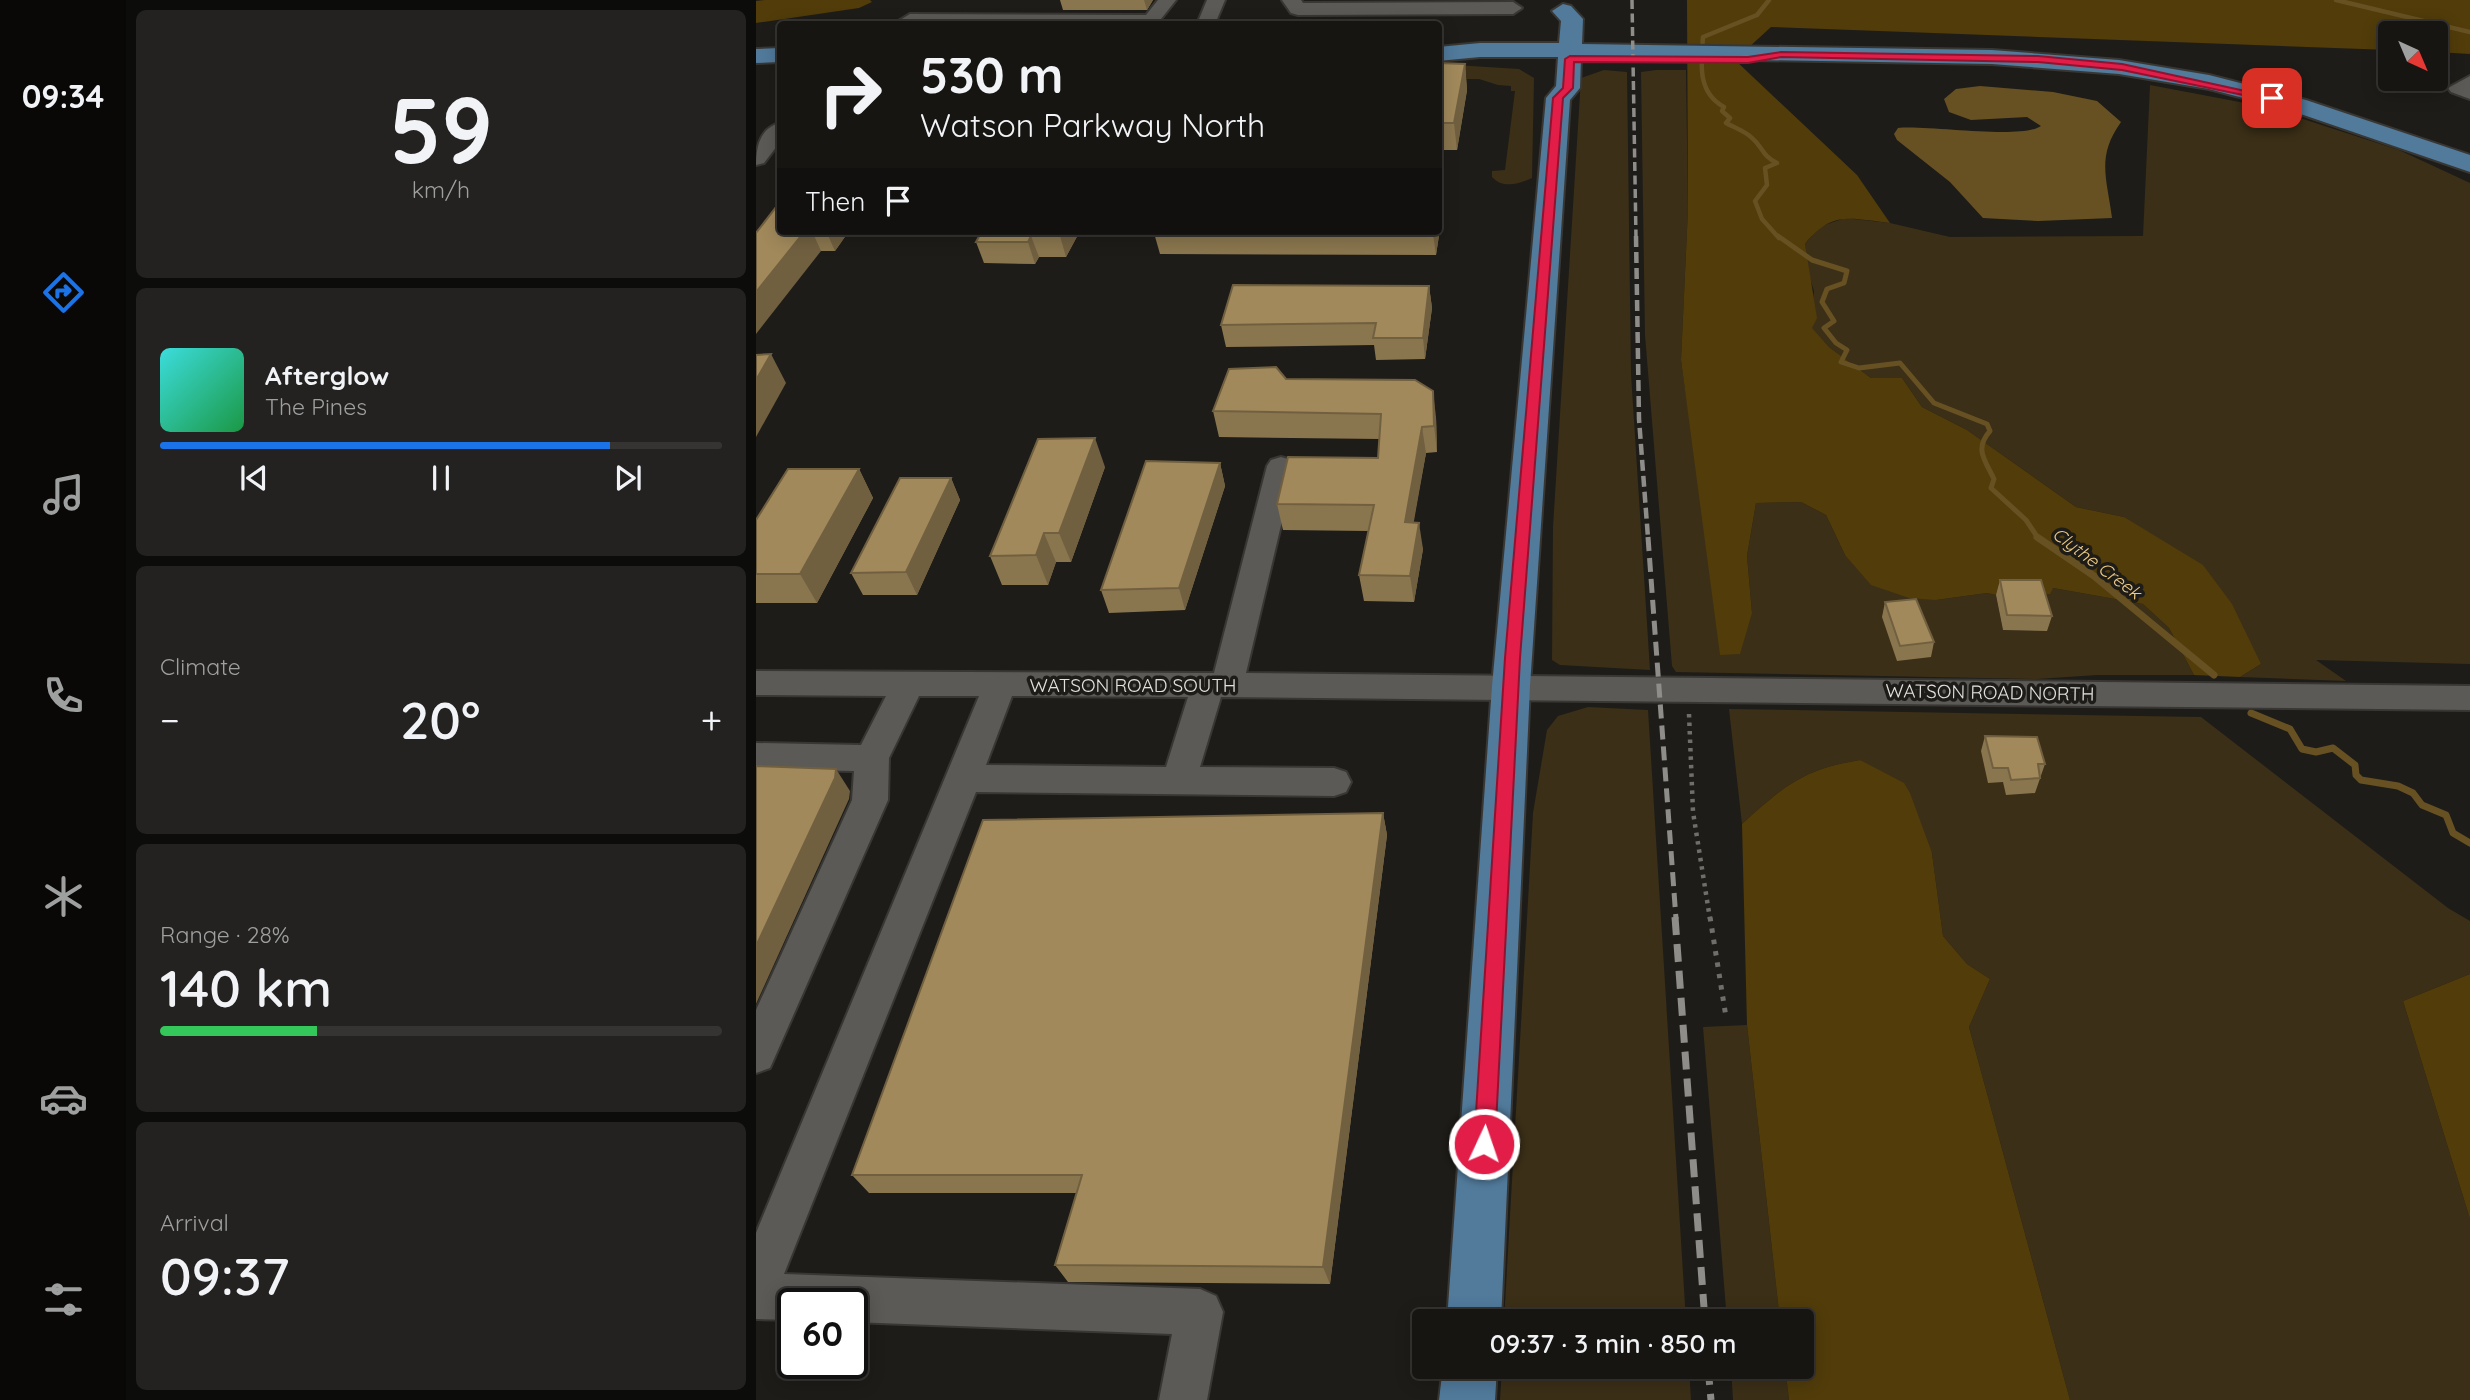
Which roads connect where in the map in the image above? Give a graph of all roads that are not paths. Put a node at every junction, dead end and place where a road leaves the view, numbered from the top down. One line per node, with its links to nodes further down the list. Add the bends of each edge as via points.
1 (1167, 0): 9 (street)
2 (1216, 0): 10 (street)
3 (1291, 0): 4 (street, via 1298,9)
4 (1378, 4): 5 (street)
5 (1514, 4): 11 (street, via 1510,22)
6 (1564, 6): 13 (main road, via 1572,19)
7 (910, 20): 8 (street)
8 (956, 21)
9 (1150, 21)
10 (1207, 21)
11 (1442, 23)
12 (1447, 53): 13 (main road, via 1478,58)
13 (1559, 54): 21 (main road, via 1996,57 2122,67 2247,91 2373,127); 27 (main road, via 1544,89 1558,98)
14 (777, 55): 15 (main road)
15 (756, 56)
16 (2470, 82): 17 (street, via 2458,88)
17 (2470, 93)
18 (777, 133): 19 (street)
19 (756, 160): 20 (street)
20 (777, 162)
21 (2470, 164)
22 (1281, 466): 26 (street)
23 (756, 683): 24 (street, WATSON ROAD SOUTH)
24 (908, 684): 25 (street, WATSON ROAD SOUTH); 30 (street)
25 (1000, 684): 26 (street, WATSON ROAD SOUTH); 31 (street)
26 (1217, 685): 27 (street, WATSON ROAD SOUTH); 32 (street)
27 (1511, 686): 28 (street, WATSON ROAD NORTH); 37 (main road)
28 (2470, 698)
29 (756, 756): 30 (street)
30 (872, 758): 34 (street, via 870,800)
31 (964, 778): 32 (street); 35 (street)
32 (1179, 781): 33 (street)
33 (1334, 782)
34 (756, 1055)
35 (756, 1287)
36 (756, 1296): 39 (street, via 1200,1312)
37 (1475, 1309)
38 (1469, 1379): 40 (main road)
39 (1184, 1400)
40 (1467, 1400)

